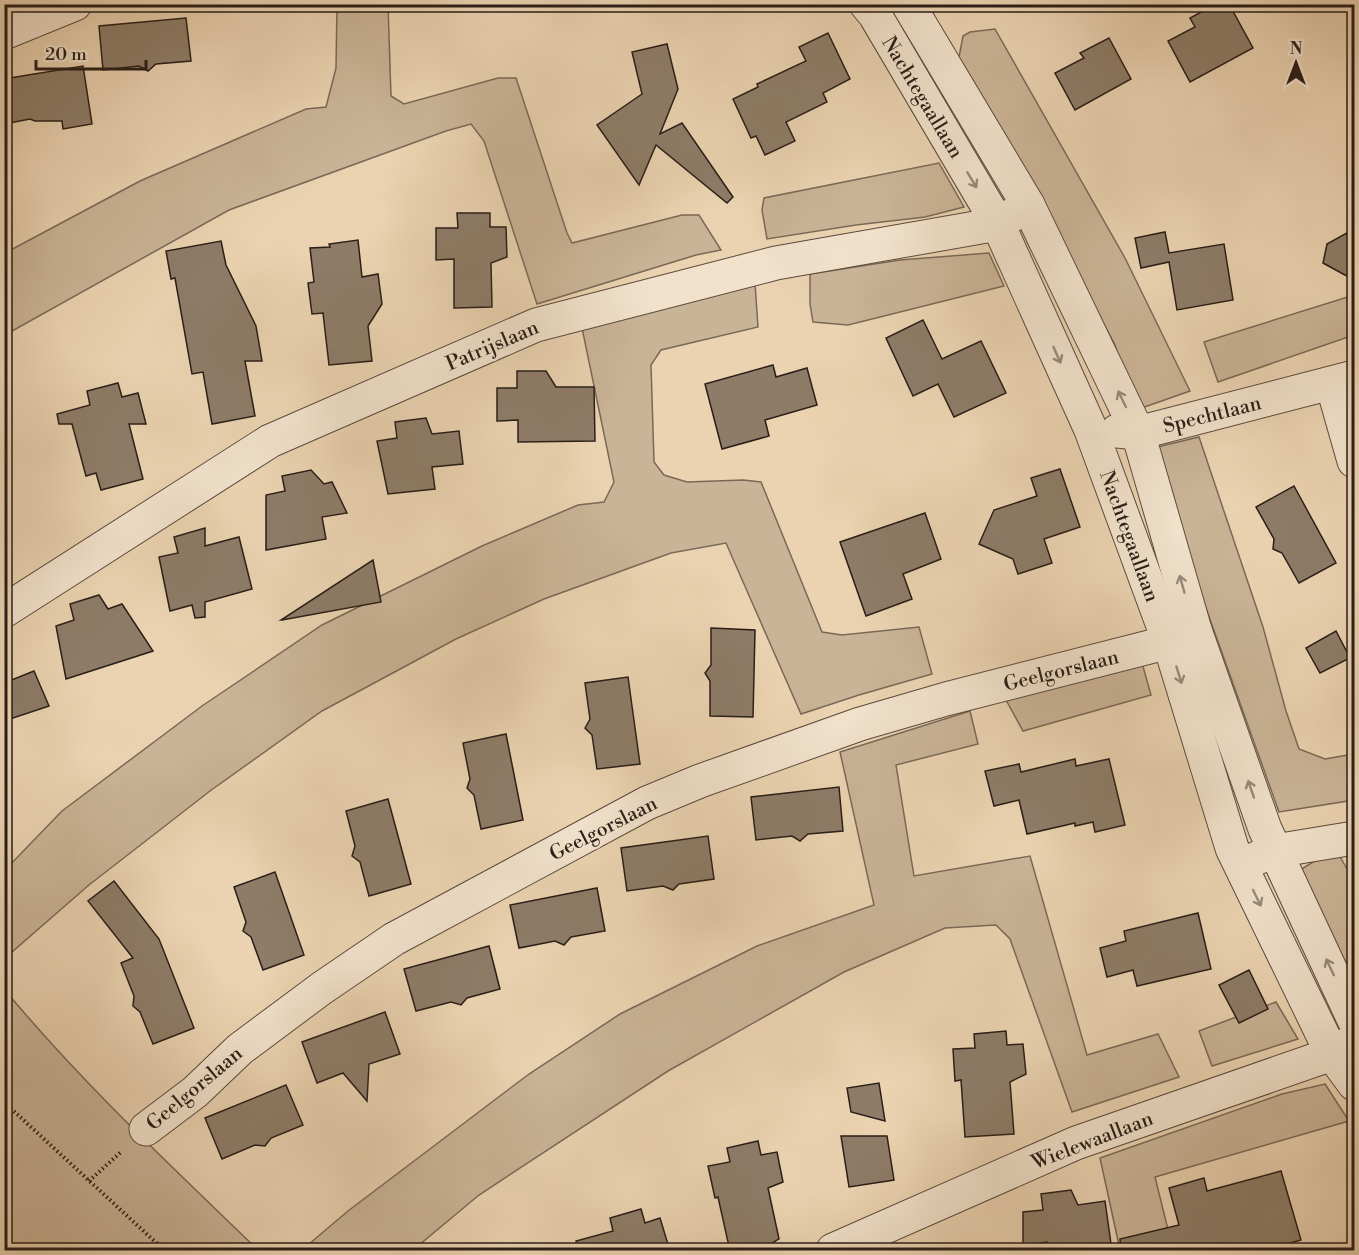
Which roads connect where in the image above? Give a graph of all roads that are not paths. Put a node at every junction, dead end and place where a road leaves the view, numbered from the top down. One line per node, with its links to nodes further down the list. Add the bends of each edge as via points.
1 (75, 4): 4 (street)
2 (910, 5): 3 (street); 5 (street, Nachtegaallaan)
3 (870, 10): 6 (street, Nachtegaallaan, one-way to 6)
4 (4, 33)
5 (1028, 206): 6 (street, Patrijslaan); 9 (street, Nachtegaallaan, one-way to 5)
6 (998, 224): 8 (street, Nachtegaallaan, one-way to 8); 11 (street, Patrijslaan, via 776,263 536,325 270,441)
7 (1343, 381): 9 (street, Spechtlaan); 10 (street, Spechtlaan)
8 (1091, 430): 9 (street, Spechtlaan); 12 (street, Nachtegaallaan)
9 (1138, 433): 12 (street, Nachtegaallaan, one-way to 9)
10 (1354, 461)
11 (4, 611)
12 (1182, 636): 14 (street, Nachtegaallaan, one-way to 12); 15 (street, Nachtegaallaan, one-way to 15, via 1232,848); 19 (street, Geelgorslaan, via 860,724 647,803 394,939 240,1049 195,1092)
13 (1354, 838): 14 (street)
14 (1275, 851): 15 (street); 16 (street, Nachtegaallaan, one-way to 14)
15 (1240, 864): 17 (street, Nachtegaallaan, one-way to 17)
16 (1354, 1020)
17 (1343, 1047): 18 (street, Nachtegaallaan); 20 (street, Wielewaallaan, via 1076,1143)
18 (1354, 1084)
19 (146, 1129)
20 (833, 1251)

